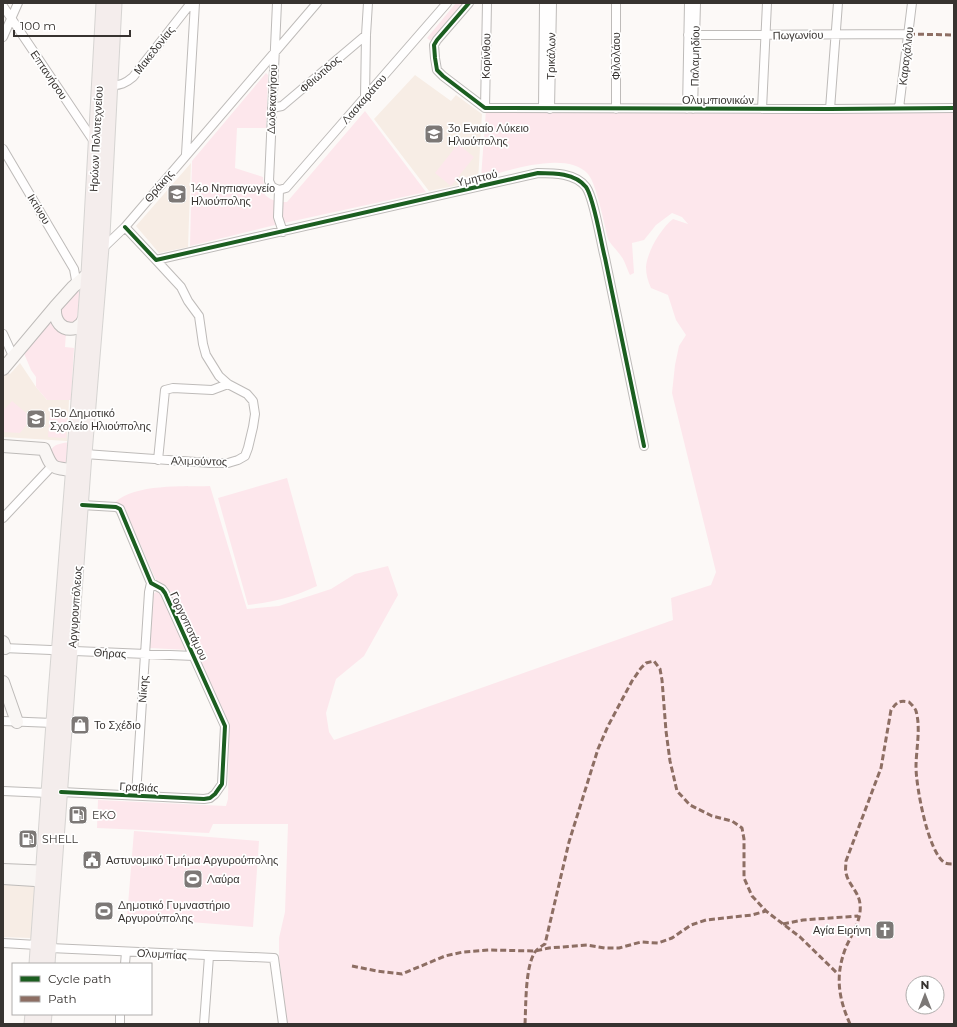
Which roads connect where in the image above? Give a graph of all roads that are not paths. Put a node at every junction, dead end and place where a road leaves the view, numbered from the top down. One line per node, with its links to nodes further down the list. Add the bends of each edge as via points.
1 (18, 3): 21 (street)
2 (103, 3): 40 (main road, Ηρώων Πολυτεχνείου)
3 (115, 3): 29 (main road, Ηρώων Πολυτεχνείου)
4 (191, 3): 29 (street, Μακεδονίας, via 133,77 126,83)
5 (195, 3): 42 (street)
6 (277, 3): 28 (street, Δωδεκανήσου)
7 (318, 3): 28 (street, Θράκης)
8 (368, 3): 24 (street)
9 (447, 3): 30 (street, Λασκαράτου)
10 (469, 3): 32 (street, via 434,45 435,58 437,70)
11 (487, 3): 32 (street, Κορίνθου)
12 (544, 3): 35 (street, Τρικάλων)
13 (552, 3): 35 (street, Τρικάλων)
14 (616, 3): 36 (street, Φιλολάου)
15 (689, 3): 25 (street, Παλαμηδίου)
16 (696, 3): 25 (street, Παλαμηδίου)
17 (767, 3): 26 (street)
18 (838, 3): 22 (street)
19 (912, 3): 23 (street, Καραχάλιου)
20 (3, 6): 21 (street, Επτανήσου)
21 (11, 18): 27 (street); 40 (street, Επτανήσου)
22 (836, 34): 23 (street, Πωγωνίου); 26 (street, Πωγωνίου); 39 (street)
23 (909, 34): 33 (street, Καραχάλιου)
24 (366, 35): 30 (street); 31 (street, Φθιώτιδος, via 282,106)
25 (692, 35): 26 (street, Πωγωνίου); 37 (street, Παλαμηδίου)
26 (766, 35): 38 (street)
27 (3, 37)
28 (274, 52): 31 (street, Δωδεκανήσου); 42 (street, Θράκης)
29 (110, 85): 46 (main road, Ηρώων Πολυτεχνείου)
30 (365, 98): 43 (street, Λασκαράτου, via 286,188)
31 (272, 108): 43 (street, Δωδεκανήσου, via 269,181)
32 (483, 108): 35 (street, Ολυμπιονικών)
33 (900, 108): 34 (street, Ολυμπιονικών); 39 (street, Ολυμπιονικών)
34 (954, 108)
35 (547, 109): 36 (street, Ολυμπιονικών)
36 (616, 109): 37 (street, Ολυμπιονικών)
37 (690, 109): 38 (street, Ολυμπιονικών)
38 (762, 109): 39 (street, Ολυμπιονικών)
39 (830, 109)
40 (95, 144): 49 (main road, Ηρώων Πολυτεχνείου)
41 (3, 149): 48 (street, Ικτίνου)
42 (186, 154): 44 (street, Θράκης)
43 (279, 190): 45 (street, via 278,217)
44 (125, 227): 46 (street, Θράκης); 47 (street)
45 (283, 232): 47 (street, Υμηττού); 59 (street, Υμηττού, via 538,173 567,175 580,182 590,195 601,240)
46 (101, 250): 49 (street, Θράκης); 50 (main road, Αργυρουπόλεως)
47 (156, 260): 57 (street, Αλιμούντος, via 181,287 199,316 206,355 219,376)
48 (74, 269): 49 (street); 51 (street, via 76,280)
49 (88, 274): 50 (street, via 94,277); 51 (street, Θράκης); 53 (main road, Αργυρουπόλεως)
50 (98, 286): 60 (main road, Αργυρουπόλεως)
51 (73, 287): 52 (street, Θράκης)
52 (55, 307): 53 (street, via 56,319 65,328 76,328); 55 (street, Θράκης)
53 (84, 319): 63 (main road, Αργυρουπόλεως)
54 (3, 334): 55 (street)
55 (14, 358): 56 (street, Θράκης)
56 (3, 369)
57 (228, 384): 61 (street, via 212,390 165,390); 61 (street, Αλιμούντος, via 247,394 253,401 255,414 245,456 228,463)
58 (3, 446): 62 (street, via 44,448)
59 (644, 446)
60 (85, 454): 61 (street, Αλιμούντος); 64 (main road, Αργυρουπόλεως)
61 (158, 460)
62 (52, 466): 63 (street); 65 (street)
63 (72, 470): 68 (main road, Αργυρουπόλεως)
64 (82, 504): 66 (street, Γοργοποτάμου, via 120,509); 68 (main road, Αργυρουπόλεως)
65 (3, 518)
66 (152, 583): 69 (street, Νίκης, via 149,592); 70 (street, Γοργοποτάμου, via 165,593)
67 (4, 646): 68 (street, Θήρας)
68 (65, 651): 69 (street, Θήρας); 74 (main road, Αργυρουπόλεως); 76 (main road, Αργυρουπόλεως)
69 (146, 655): 70 (street, Θήρας); 78 (street, Νίκης)
70 (194, 656): 77 (street, Γοργοποτάμου, via 225,726 222,784)
71 (3, 682): 73 (street)
72 (3, 721): 73 (street)
73 (17, 722): 74 (street)
74 (53, 723): 76 (main road, Αργυρουπόλεως)
75 (3, 791): 76 (street, Γραβιάς)
76 (55, 792): 78 (street, Γραβιάς); 80 (main road, Αργυρουπόλεως)
77 (215, 794): 78 (street, Γραβιάς, via 204,799)
78 (136, 795)
79 (3, 870): 80 (street)
80 (48, 876): 81 (street); 83 (main road, Αργυρουπόλεως)
81 (3, 878)
82 (3, 943): 83 (street, Ολυμπίας)
83 (43, 946): 84 (street, Ολυμπίας); 86 (main road, Αργυρουπόλεως); 87 (main road, Αργυρουπόλεως)
84 (126, 952): 85 (street, Ολυμπίας); 88 (street)
85 (209, 956): 89 (street); 90 (street, Ολυμπίας, via 274,958)
86 (36, 963)
87 (48, 963)
88 (125, 963)
89 (204, 1024)
90 (283, 1024)

